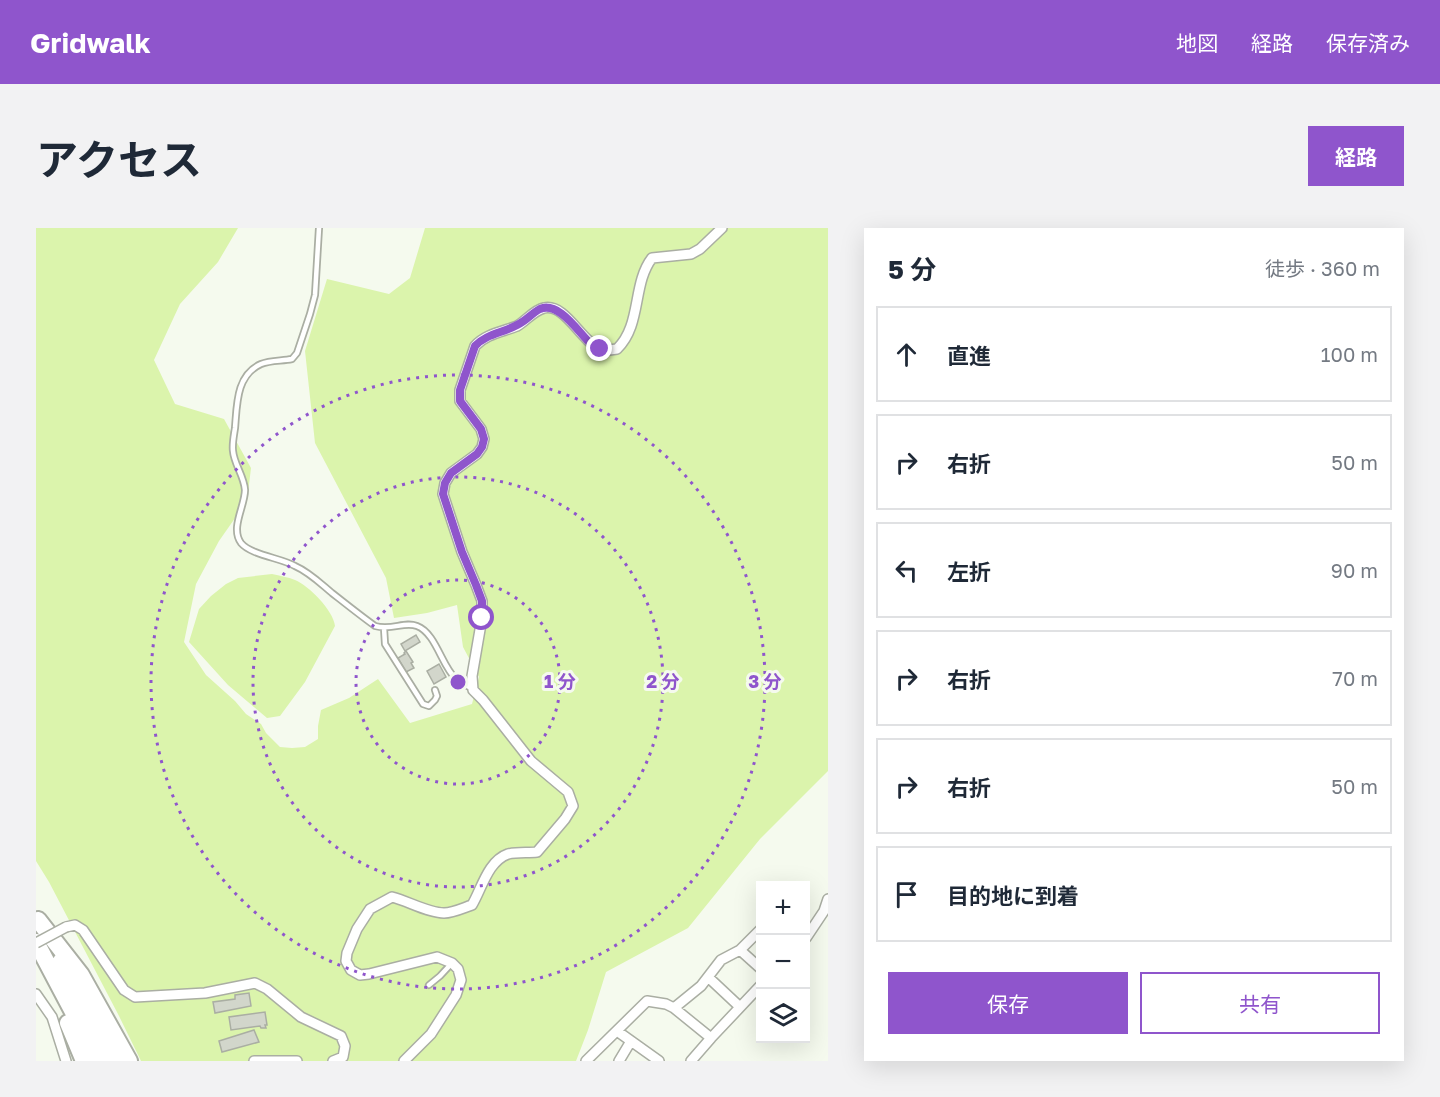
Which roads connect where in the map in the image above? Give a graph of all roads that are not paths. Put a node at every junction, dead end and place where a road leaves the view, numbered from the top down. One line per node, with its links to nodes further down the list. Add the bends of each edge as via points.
1 (319, 228): 3 (lane, via 315,295 297,353 292,359 262,363 240,386 233,452 245,491 238,536 249,550 304,571 375,626)
2 (722, 228): 5 (street, via 691,254 652,258 645,268 630,330 617,349 600,349 590,343 567,318 550,308 542,308 520,324 475,346 460,401 484,439 477,454 451,473 443,494 482,601)
3 (384, 628): 4 (lane, via 385,644 423,704 429,706 435,700); 5 (lane, via 406,624 425,630 455,678)
4 (435, 690)
5 (473, 690): 13 (street, via 531,761 567,792 573,806 537,852 499,858 472,905 446,913 433,912 392,897 370,909 357,929 346,961 360,975 437,957)
6 (828, 899): 9 (street)
7 (37, 918): 27 (highway); 28 (highway, via 81,975)
8 (756, 934): 11 (street)
9 (808, 935)
10 (36, 943): 26 (highway); 31 (street, bridge, via 66,927 83,930 124,990 135,997 205,993 255,983 301,1017 341,1036 345,1046 343,1057)
11 (740, 950): 14 (street); 15 (street, via 721,960)
12 (36, 955): 25 (highway)
13 (452, 963): 16 (lane); 32 (street, via 461,980 456,995 431,1034)
14 (756, 964)
15 (708, 976): 19 (street); 20 (street)
16 (429, 985)
17 (757, 989): 20 (street)
18 (36, 994): 24 (street, via 52,1017)
19 (674, 1008): 21 (street, via 647,1001); 22 (street)
20 (740, 1008): 22 (street)
21 (617, 1031): 23 (street); 33 (street)
22 (711, 1038): 36 (street)
23 (631, 1041): 34 (street); 35 (street)
24 (66, 1061)
25 (84, 1061)
26 (99, 1061)
27 (113, 1061)
28 (129, 1061)
29 (254, 1061): 30 (street)
30 (297, 1061)
31 (333, 1061)
32 (404, 1061)
33 (586, 1061)
34 (619, 1061)
35 (659, 1061)
36 (691, 1061)

